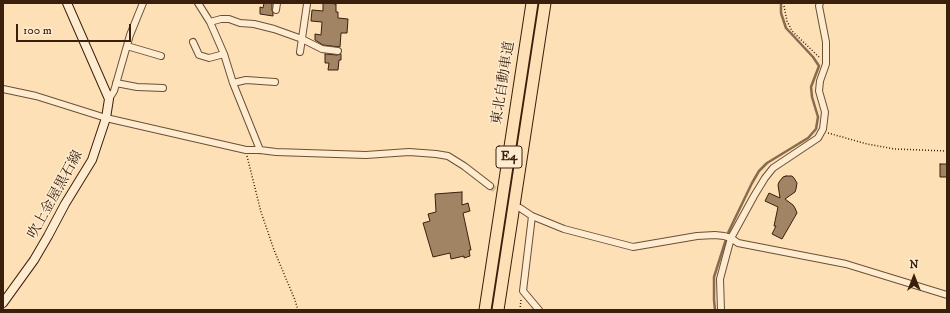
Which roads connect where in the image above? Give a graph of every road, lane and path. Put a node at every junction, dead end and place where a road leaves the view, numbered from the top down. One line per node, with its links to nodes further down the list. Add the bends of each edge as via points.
1 (66, 3): 23 (main road)
2 (143, 3): 12 (street)
3 (198, 3): 9 (street)
4 (532, 3): 36 (highway, 東北自動車道 / E4)
5 (545, 3): 37 (highway, 東北自動車道 / E4)
6 (784, 3): 17 (path, via 787,21 792,30)
7 (820, 3): 17 (street, via 826,42)
8 (307, 4): 10 (street)
9 (210, 22): 10 (street, via 229,19 274,29); 15 (street)
10 (302, 39): 13 (street, via 322,49); 14 (street)
11 (193, 42): 15 (street, via 199,55 209,58)
12 (127, 46): 16 (street); 19 (street)
13 (338, 51)
14 (300, 52)
15 (224, 54): 20 (street)
16 (161, 56)
17 (826, 64): 25 (street, via 819,91 825,112)
18 (275, 82): 20 (street, via 246,80)
19 (116, 83): 21 (street); 23 (street)
20 (233, 83): 27 (street)
21 (163, 88)
22 (3, 89): 24 (street, via 36,96)
23 (109, 99): 24 (main road, 吹上金屋黒石線)
24 (106, 118): 26 (street); 34 (main road, 吹上金屋黒石線, via 92,160 34,260)
25 (822, 131): 28 (path, via 895,149); 32 (street, via 818,138 773,168)
26 (246, 150): 27 (street); 35 (path, via 261,212)
27 (260, 150): 29 (street, via 366,155 409,152 436,154 448,156)
28 (947, 151)
29 (490, 186)
30 (520, 208): 31 (street)
31 (532, 216): 32 (street, via 564,229 633,247 697,236); 38 (street, via 523,291)
32 (728, 237): 33 (street, via 738,242 846,264); 39 (street, via 720,279)
33 (947, 295)
34 (3, 304)
35 (298, 310)
36 (485, 310)
37 (498, 310)
38 (539, 310)
39 (721, 310)

